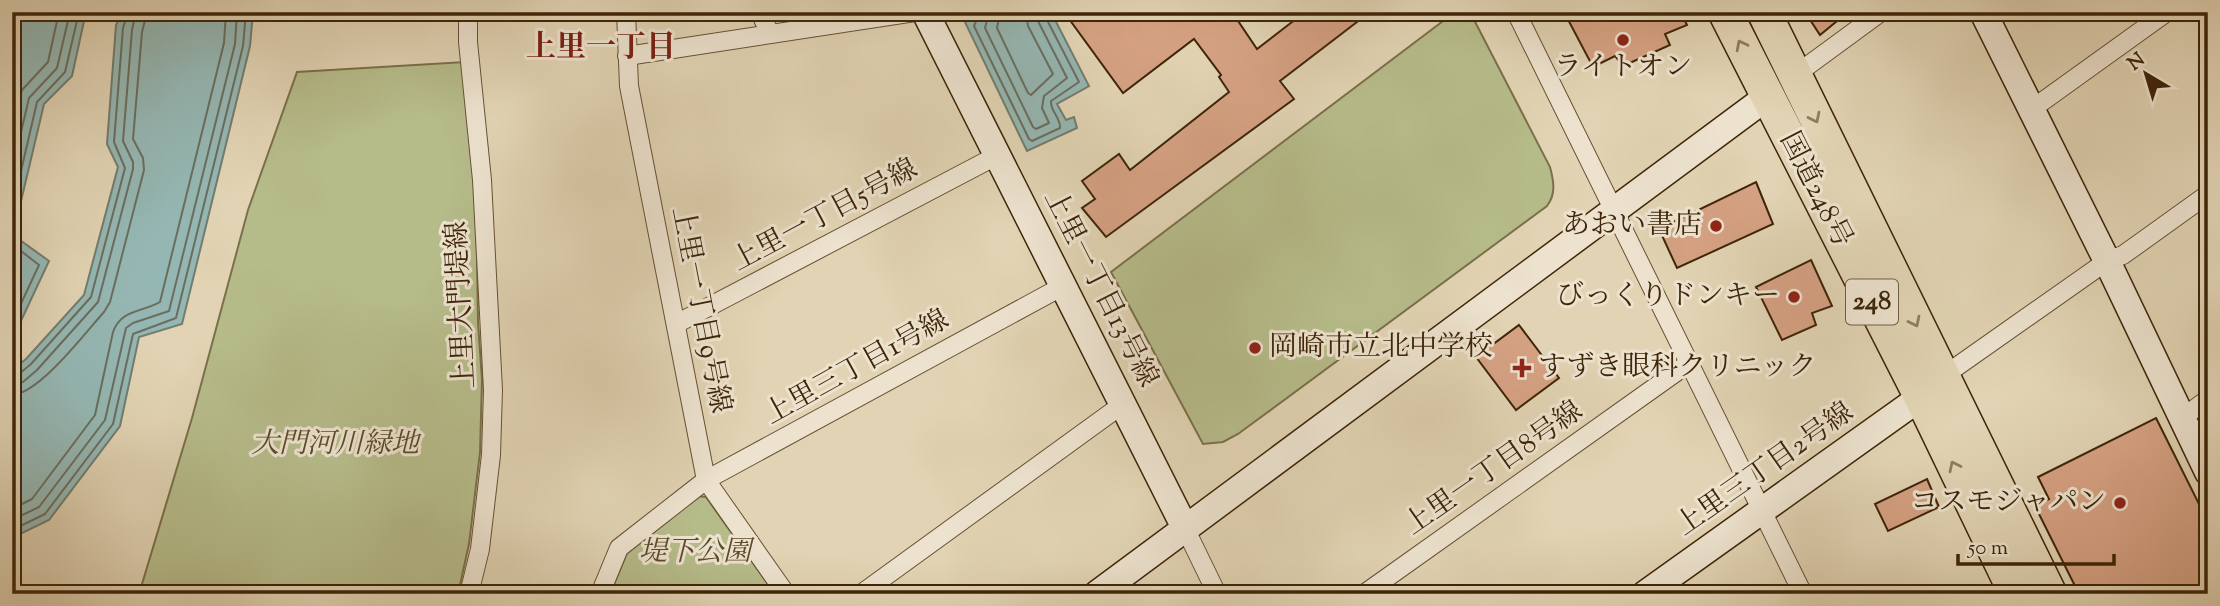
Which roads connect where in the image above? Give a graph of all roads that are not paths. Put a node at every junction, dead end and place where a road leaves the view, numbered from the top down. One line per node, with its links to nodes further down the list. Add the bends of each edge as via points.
1 (468, 12): 32 (street, 上里大門堤線, via 493,390 490,468)
2 (626, 12): 13 (street, 上里一丁目9号線)
3 (760, 12): 12 (street)
4 (915, 12): 12 (street)
5 (925, 12): 17 (street, 上里一丁目13号線)
6 (1516, 12): 19 (street)
7 (1724, 12): 15 (highway, 国道248号 / 248, one-way to 7)
8 (1764, 12): 14 (highway, 国道248号 / 248)
9 (1881, 12): 14 (street)
10 (1983, 12): 16 (street)
11 (2167, 12): 16 (street)
12 (770, 34): 13 (street)
13 (627, 56): 22 (street, 上里一丁目9号線, via 629,86)
14 (1794, 75): 15 (street); 24 (highway, 国道248号 / 248, one-way to 24)
15 (1767, 97): 19 (street); 24 (highway, 国道248号 / 248)
16 (2032, 109): 20 (street)
17 (998, 155): 21 (street, 上里一丁目13号線); 22 (street, 上里一丁目5号線)
18 (2208, 194): 20 (street, 上里三丁目2号線, via 2123,255)
19 (1613, 209): 23 (street); 31 (street)
20 (2107, 261): 24 (street, 上里三丁目2号線); 27 (street)
21 (1063, 286): 26 (street, 上里一丁目13号線); 29 (street, 上里三丁目1号線)
22 (677, 324): 29 (street, 上里一丁目9号線)
23 (1689, 363): 30 (street); 38 (street, 上里一丁目8号線)
24 (1932, 387): 30 (street, 上里三丁目2号線); 41 (highway, 国道248号 / 248, one-way to 24); 42 (highway, 国道248号 / 248)
25 (2208, 400): 27 (street)
26 (1123, 404): 31 (street, 上里一丁目13号線); 35 (street)
27 (2182, 418): 28 (street)
28 (2208, 472)
29 (706, 480): 33 (street, 上里三丁目1号線, via 619,548); 34 (street, 上里一丁目9号線)
30 (1762, 512): 39 (street, 上里三丁目2号線); 40 (street)
31 (1185, 528): 36 (street); 37 (street, 上里一丁目13号線)
32 (469, 594)
33 (600, 594)
34 (786, 594)
35 (861, 594)
36 (1097, 594)
37 (1217, 594)
38 (1364, 594)
39 (1645, 594)
40 (1803, 594)
41 (2016, 594)
42 (2050, 594)

